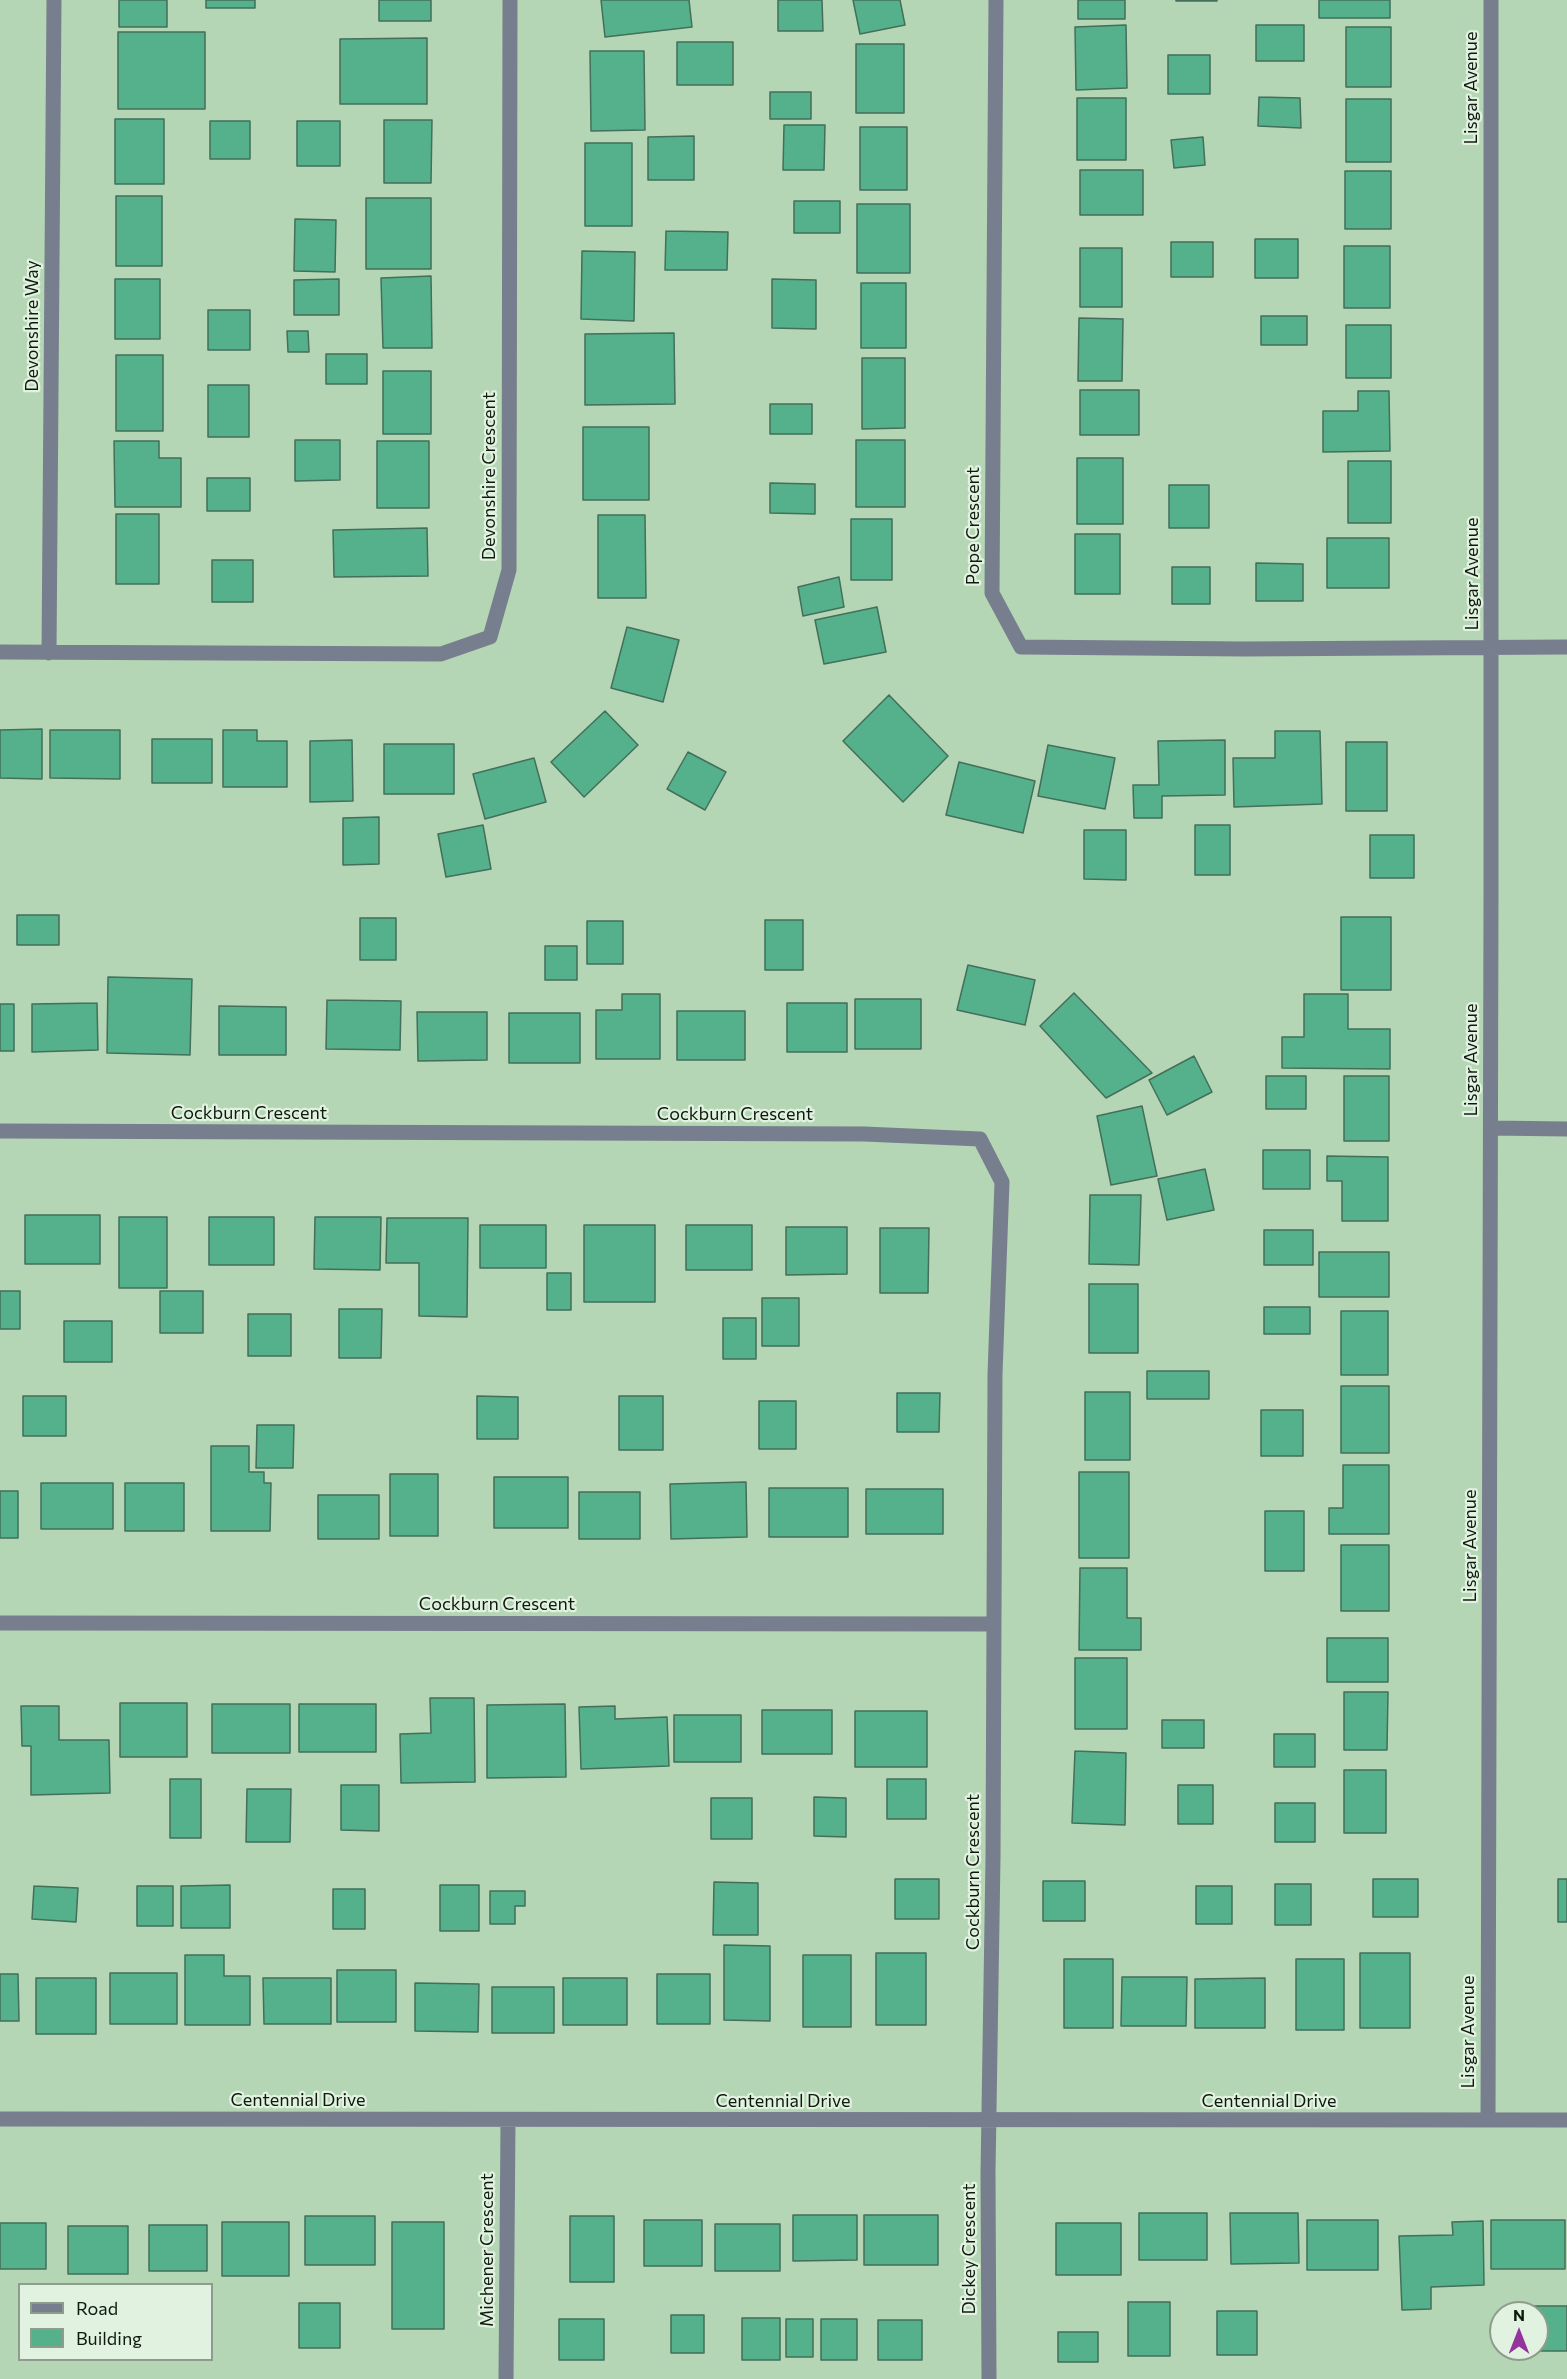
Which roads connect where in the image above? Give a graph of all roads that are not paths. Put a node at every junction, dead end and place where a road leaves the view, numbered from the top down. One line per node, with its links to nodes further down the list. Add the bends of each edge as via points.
1 (54, 0): 8 (street, Devonshire Way)
2 (510, 0): 8 (street, Devonshire Crescent, via 509,570 490,638 441,654)
3 (996, 0): 5 (street, Pope Crescent, via 992,593 1021,648)
4 (1491, 0): 5 (street, Lisgar Avenue)
5 (1491, 647): 6 (street); 9 (street, Lisgar Avenue)
6 (1567, 647)
7 (0, 652): 8 (street, Devonshire Crescent)
8 (49, 653)
9 (1491, 1128): 10 (street); 16 (street, Lisgar Avenue)
10 (1567, 1129)
11 (0, 1131): 13 (street, Cockburn Crescent, via 864,1134 980,1139 1002,1182 995,1374)
12 (0, 1623): 13 (street, Cockburn Crescent)
13 (993, 1624): 15 (street, Cockburn Crescent)
14 (0, 2119): 18 (street, Centennial Drive)
15 (990, 2120): 16 (street, Centennial Drive); 18 (street, Centennial Drive); 20 (street, Dickey Crescent)
16 (1488, 2120): 17 (street, Centennial Drive)
17 (1567, 2120)
18 (508, 2121): 19 (street, Michener Crescent)
19 (507, 2379)
20 (989, 2379)

